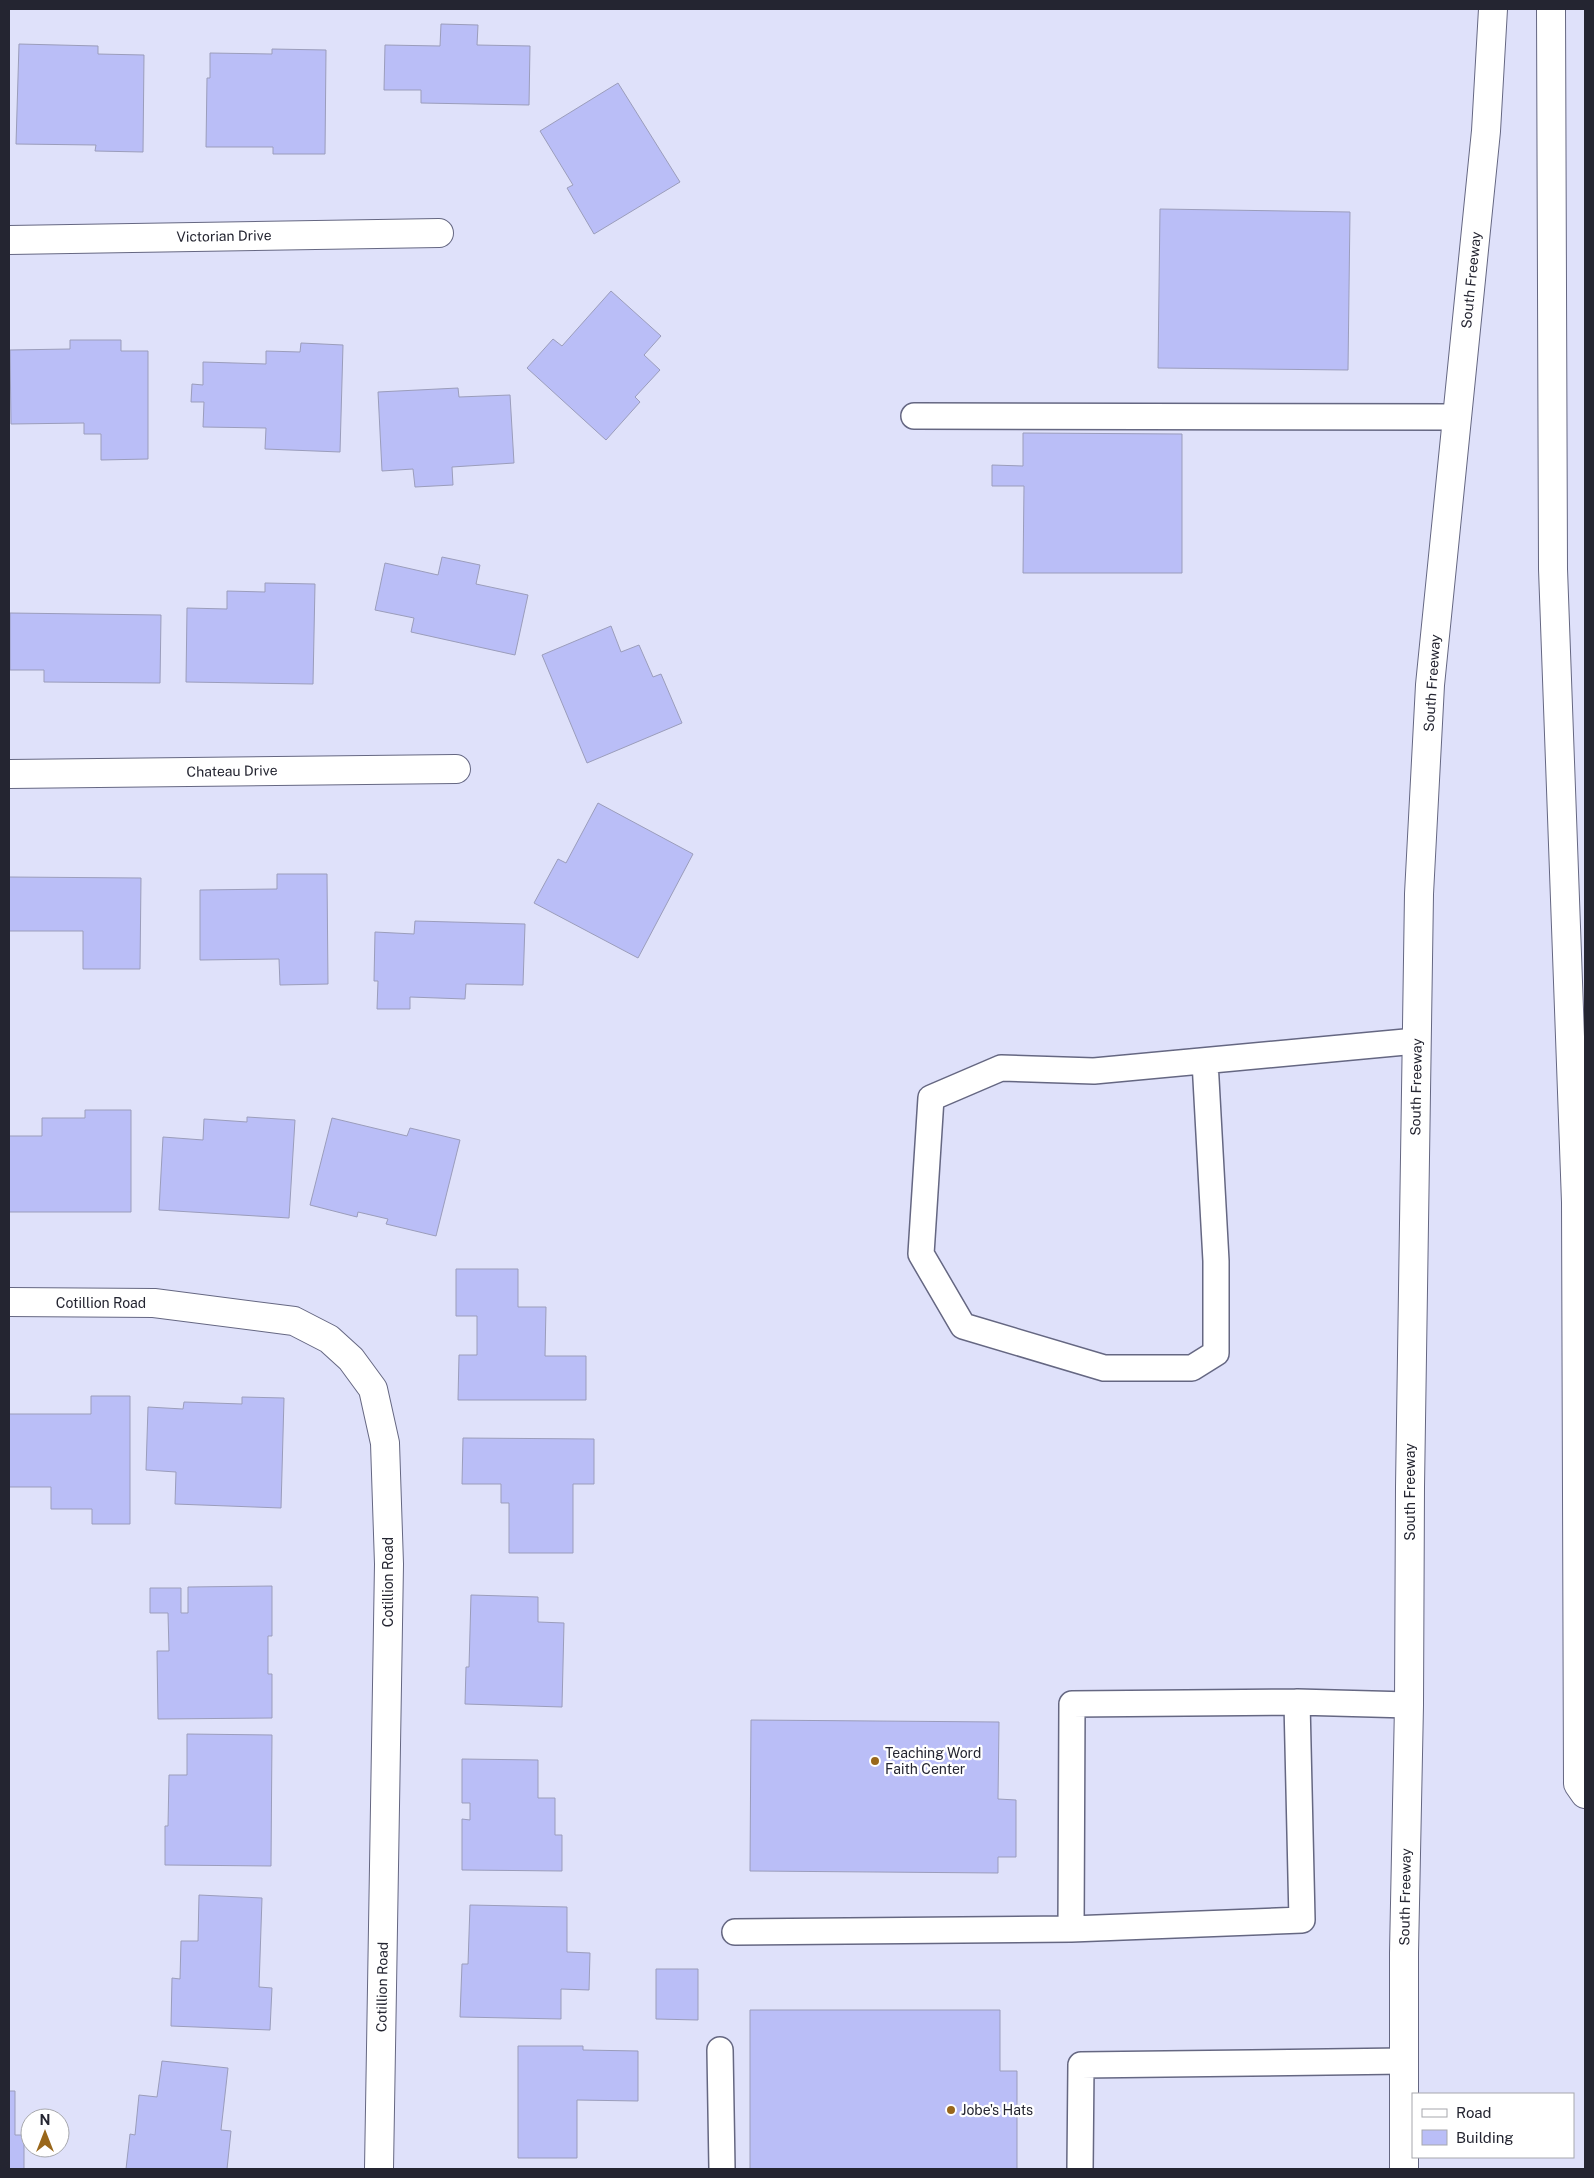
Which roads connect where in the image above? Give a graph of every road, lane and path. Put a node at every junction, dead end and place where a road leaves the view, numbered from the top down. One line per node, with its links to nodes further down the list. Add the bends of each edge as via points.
1 (1493, 9): 6 (main road, South Freeway, via 1486,131)
2 (1551, 9): 14 (main road, via 1552,569 1576,1202 1578,1784)
3 (439, 233): 4 (main road, Victorian Drive)
4 (9, 240)
5 (914, 416): 6 (lane)
6 (1457, 417): 9 (main road, South Freeway, via 1430,685 1419,894)
7 (456, 769): 8 (main road, Chateau Drive)
8 (9, 774)
9 (1416, 1041): 10 (lane); 13 (main road, South Freeway)
10 (1205, 1061): 10 (lane, via 1094,1070 1001,1068 931,1098 921,1254 962,1326 1104,1368 1192,1368 1216,1353 1216,1262)
11 (9, 1302): 19 (main road, Cotillion Road, via 154,1304 294,1320 329,1339 351,1359 373,1389 384,1443 389,1564)
12 (1297, 1702): 13 (lane); 15 (lane, via 1302,1920); 15 (lane, via 1072,1704)
13 (1409, 1705): 18 (main road, South Freeway)
14 (1585, 1794)
15 (1071, 1929): 16 (lane)
16 (735, 1932)
17 (720, 2050): 20 (lane)
18 (1404, 2061): 21 (lane, via 1081,2065); 22 (main road, South Freeway)
19 (379, 2169)
20 (722, 2169)
21 (1080, 2169)
22 (1404, 2169)

